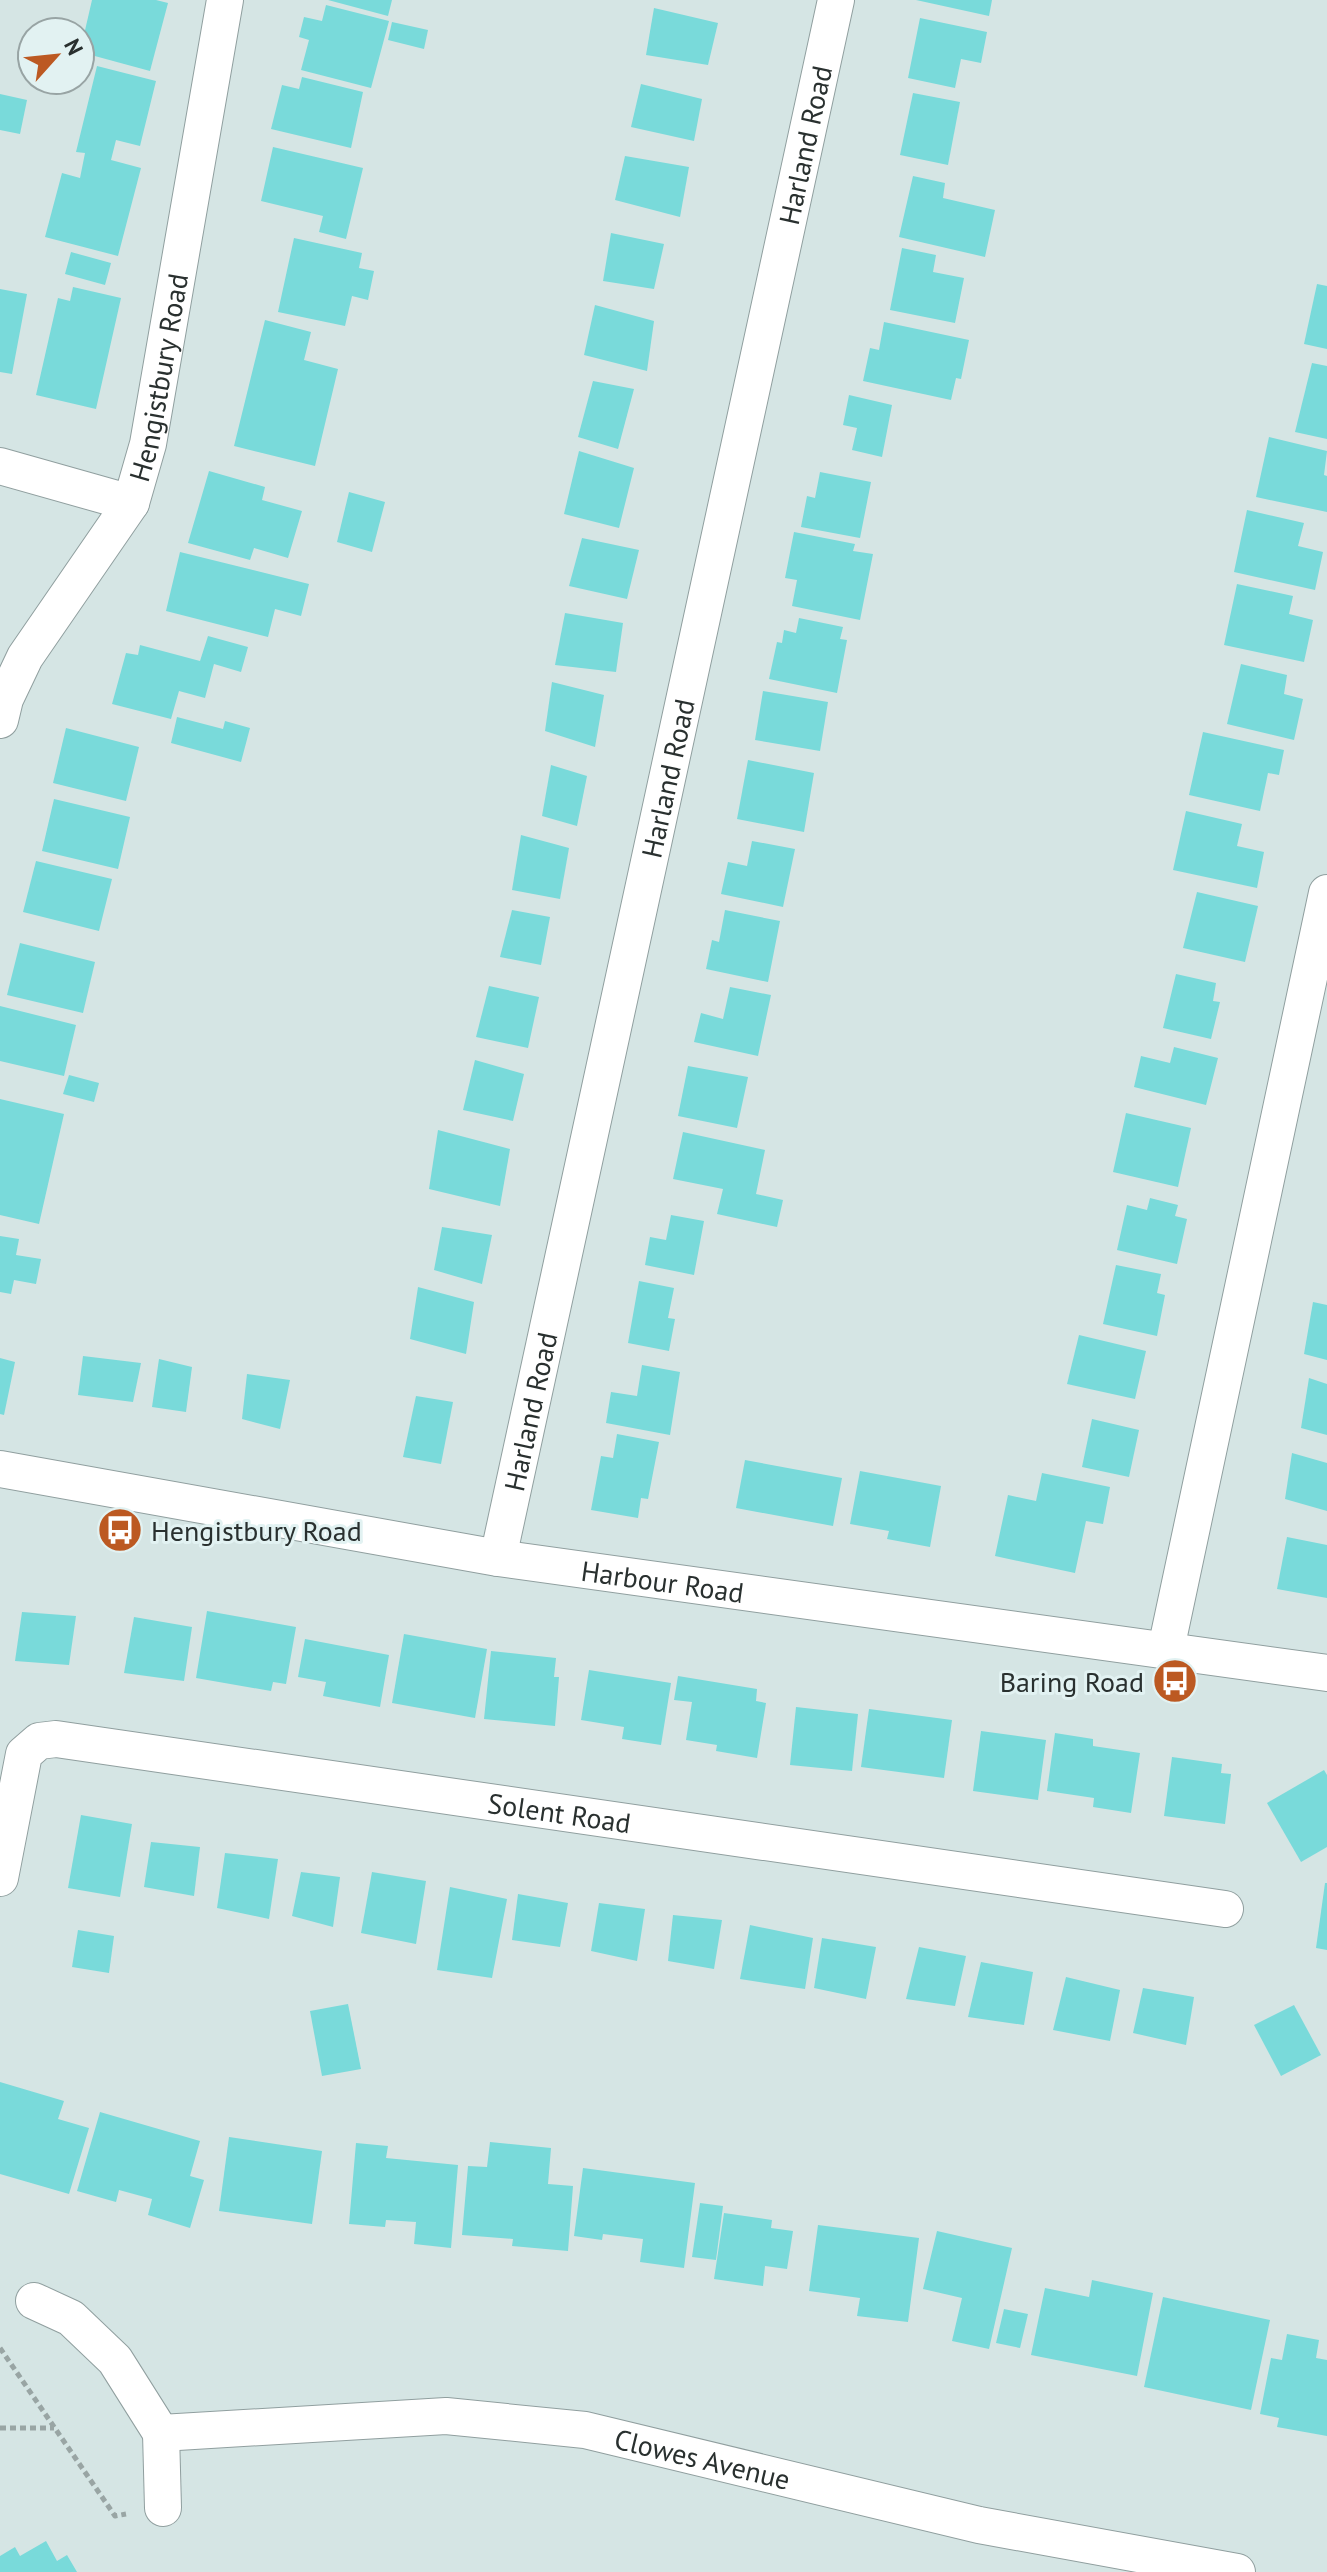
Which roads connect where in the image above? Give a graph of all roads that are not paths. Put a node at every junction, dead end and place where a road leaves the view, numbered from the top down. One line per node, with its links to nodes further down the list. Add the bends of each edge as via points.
1 (225, 0): 4 (street, Hengistbury Road, via 148,444)
2 (836, 0): 8 (street, Harland Road)
3 (0, 466): 4 (street)
4 (131, 503): 5 (street, Hengistbury Road, via 25,657)
5 (0, 720)
6 (1327, 893): 9 (street)
7 (0, 1469): 8 (street, Harbour Road)
8 (498, 1558): 9 (street, Harbour Road)
9 (1166, 1649): 10 (street, Harbour Road)
10 (1327, 1673)
11 (0, 1878): 12 (street, Solent Road, via 24,1754 39,1741 56,1739)
12 (1225, 1909)
13 (34, 2301): 14 (street, via 71,2318 115,2360)
14 (161, 2433): 15 (street); 16 (street, Clowes Avenue, via 446,2416 585,2430 979,2525)
15 (163, 2508)
16 (1237, 2572)

